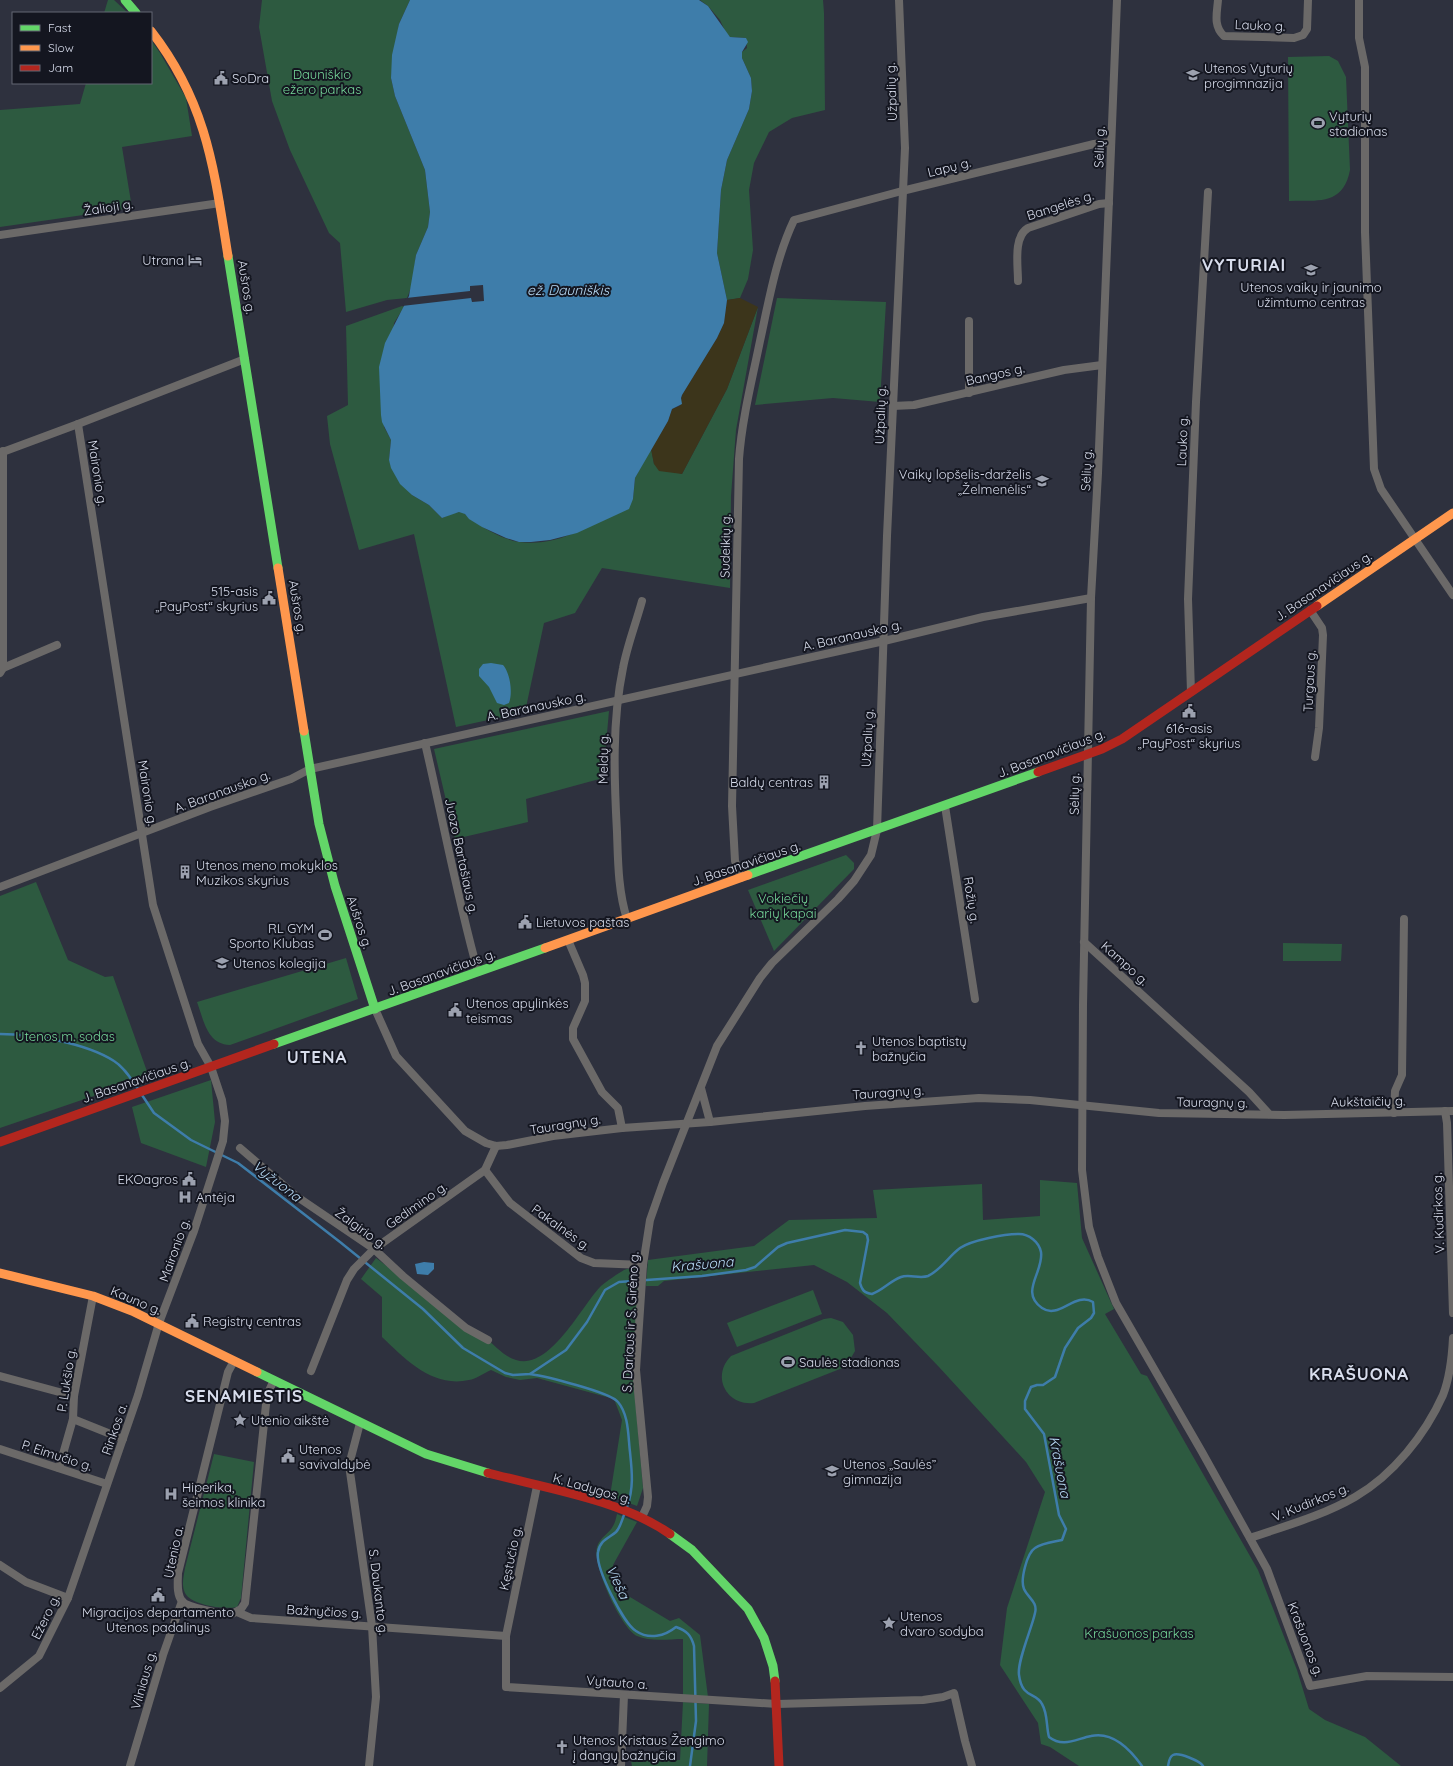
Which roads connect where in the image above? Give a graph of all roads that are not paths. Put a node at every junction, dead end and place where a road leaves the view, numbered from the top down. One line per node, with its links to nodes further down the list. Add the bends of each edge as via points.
1 (125, 0): 7 (main road)
2 (899, 0): 10 (street, Užpalių g., via 904,105)
3 (1117, 0): 9 (street, Sėlių g.)
4 (1218, 0): 5 (street, Lauko g., via 1216,24 1224,36 1294,38 1303,35 1307,29)
5 (1308, 0)
6 (1359, 0): 25 (street, via 1359,38 1365,67 1365,232 1374,469 1380,490)
7 (135, 12)
8 (152, 32): 12 (main road, Aušros g., via 178,66 188,85 206,134)
9 (1111, 142): 10 (street, Lapų g.); 13 (street, Sėlių g.)
10 (902, 191): 14 (street, Lapų g.); 21 (street, Užpalių g.)
11 (1208, 192): 34 (street, Lauko g., via 1188,599)
12 (220, 203): 15 (street, Žalioji g.); 18 (main road, Aušros g.)
13 (1109, 203): 16 (street, Bangelės g., via 1099,204 1023,231 1019,240); 19 (street, Sėlių g.)
14 (794, 220): 33 (street, Sudeikių g., via 785,239 772,285 742,427 737,497)
15 (0, 235)
16 (1018, 281)
17 (969, 321): 20 (street)
18 (245, 359): 22 (street, Maironio g.); 39 (main road, Aušros g.)
19 (1102, 364): 20 (street, Bangos g.); 27 (street, Sėlių g.)
20 (969, 392): 21 (street, Bangos g., via 914,405)
21 (893, 406): 30 (street, Užpalių g.)
22 (78, 424): 23 (street); 42 (street, Maironio g.)
23 (2, 452): 32 (street)
24 (1453, 513): 25 (main road, J. Basanavičiaus g.)
25 (1415, 540): 26 (street); 29 (main road, J. Basanavičiaus g.)
26 (1453, 595)
27 (1091, 598): 30 (street, A. Baranausko g., via 983,617); 37 (street, Sėlių g.)
28 (642, 601): 35 (street, Meldų g., via 623,668)
29 (1310, 610): 34 (main road, J. Basanavičiaus g.); 38 (street, Turgaus g., via 1322,628 1323,635 1319,728)
30 (884, 641): 33 (street, A. Baranausko g.); 41 (street, Užpalių g.)
31 (57, 645): 32 (street)
32 (2, 671)
33 (736, 674): 35 (street, A. Baranausko g.); 43 (street, Sudeikių g., via 732,734 732,806 735,861)
34 (1191, 692): 37 (main road, J. Basanavičiaus g., via 1122,739)
35 (618, 700): 36 (street, A. Baranausko g.); 45 (street, Meldų g., via 614,790 618,862)
36 (425, 743): 39 (street, A. Baranausko g.); 49 (street, Juozo Bartašiaus g.)
37 (1086, 756): 40 (main road, J. Basanavičiaus g.); 48 (street, Sėlių g.)
38 (1315, 758)
39 (310, 769): 42 (street, A. Baranausko g., via 291,779); 51 (main road, Aušros g., via 319,824 335,886)
40 (945, 806): 41 (main road, J. Basanavičiaus g.); 50 (street, Rožių g.)
41 (877, 830): 43 (main road, J. Basanavičiaus g.); 53 (street, S. Dariaus ir S. Girėno g., via 871,854 854,881 760,978 717,1046)
42 (143, 833): 44 (street, A. Baranausko g.); 52 (street, Maironio g., via 156,916 198,1044)
43 (741, 878): 45 (main road, J. Basanavičiaus g.)
44 (0, 887)
45 (627, 919): 47 (main road, J. Basanavičiaus g.)
46 (1404, 919): 56 (street, via 1402,1075 1396,1091)
47 (568, 940): 49 (main road, J. Basanavičiaus g.); 61 (street, via 585,983 585,1001 573,1028 573,1039 602,1092 618,1108)
48 (1084, 942): 54 (street, Kampo g.); 57 (street, Kampo g., via 1250,1092)
49 (478, 972): 51 (main road, J. Basanavičiaus g.)
50 (975, 999)
51 (375, 1009): 52 (main road, J. Basanavičiaus g.); 63 (street, Aušros g., via 400,1062 465,1131)
52 (211, 1067): 62 (main road, J. Basanavičiaus g.); 71 (street, Maironio g., via 226,1121 223,1141 194,1231)
53 (701, 1088): 59 (street); 60 (street, S. Dariaus ir S. Girėno g.)
54 (1083, 1106): 57 (street, Tauragnų g., via 1159,1113); 59 (street, Tauragnų g., via 1023,1100 961,1099 826,1109); 88 (street, Kampo g., via 1082,1170 1085,1206 1106,1280 1116,1304)
55 (1449, 1111): 56 (street, Aukštaičių g.); 70 (street, V. Kudirkos g., via 1447,1130)
56 (1394, 1113): 58 (street, Aukštaičių g.)
57 (1269, 1114): 58 (street, Tauragnų g.)
58 (1284, 1114)
59 (710, 1122): 60 (street, Tauragnų g.)
60 (686, 1124): 61 (street, Tauragnų g.); 67 (street, S. Dariaus ir S. Girėno g., via 650,1220)
61 (622, 1128): 63 (street, Tauragnų g.)
62 (0, 1142)
63 (496, 1146): 65 (street, Gedimino g.)
64 (240, 1148): 66 (street, Žalgirio g., via 296,1196)
65 (485, 1170): 66 (street, Gedimino g.); 67 (street, Pakalnės g., via 510,1204 581,1258 594,1263)
66 (372, 1250): 73 (street, Žalgirio g., via 466,1328); 76 (street, Gedimino g., via 347,1280)
67 (643, 1269): 87 (street, S. Dariaus ir S. Girėno g., via 637,1392 648,1497 647,1506)
68 (0, 1273): 69 (main road, Kauno g.)
69 (93, 1296): 71 (main road, Kauno g.); 79 (street, P. Lukšio g.)
70 (1453, 1313)
71 (159, 1323): 74 (main road, Kauno g.); 82 (street, Rinkos a.)
72 (1453, 1338): 88 (street, V. Kudirkos g., via 1449,1372 1443,1394 1422,1431 1399,1462 1355,1498 1298,1522)
73 (488, 1340)
74 (234, 1361): 75 (main road, Kauno g.); 92 (street, Utenio a., via 228,1372 180,1566 178,1587)
75 (254, 1370): 78 (main road, K. Ladygos g.)
76 (311, 1371)
77 (0, 1376): 79 (street)
78 (274, 1380): 81 (main road, K. Ladygos g.); 93 (street, via 267,1395 246,1596)
79 (74, 1396): 80 (street, P. Lukšio g.)
80 (72, 1419): 82 (street); 84 (street, P. Lukšio g.)
81 (360, 1423): 86 (main road, K. Ladygos g., via 426,1454); 94 (street, S. Daukanto g., via 349,1465)
82 (123, 1439): 85 (street, Rinkos a.)
83 (0, 1449): 84 (street, P. Eimučio g.)
84 (59, 1468): 85 (street, P. Eimučio g.)
85 (107, 1484): 89 (street, Rinkos a.)
86 (537, 1486): 87 (main road, K. Ladygos g., via 615,1506); 95 (street, Kęstučio g.)
87 (638, 1516): 99 (main road, K. Ladygos g., via 662,1528 692,1550 748,1609 762,1633 773,1666)
88 (1250, 1538): 96 (street, Krašuonos g., via 1267,1569 1310,1686 1367,1676)
89 (88, 1540): 91 (street, Ežero g.)
90 (0, 1565): 91 (street, via 26,1582)
91 (68, 1598): 97 (street, Ežero g., via 39,1656)
92 (182, 1601): 93 (street, via 223,1614); 100 (street, Vilniaus g.)
93 (237, 1612): 94 (street, Bažnyčios g., via 251,1618)
94 (372, 1626): 95 (street, Bažnyčios g.); 101 (street, S. Daukanto g., via 376,1697)
95 (506, 1636): 98 (street, Vytauto a., via 506,1687)
96 (1453, 1677)
97 (0, 1688)
98 (624, 1695): 99 (street, Vytauto a.); 102 (street)
99 (777, 1704): 103 (main road, K. Ladygos g.); 104 (street, Vytauto a., via 923,1700 954,1693)
100 (130, 1766)
101 (369, 1766)
102 (621, 1766)
103 (779, 1766)
104 (972, 1766)

